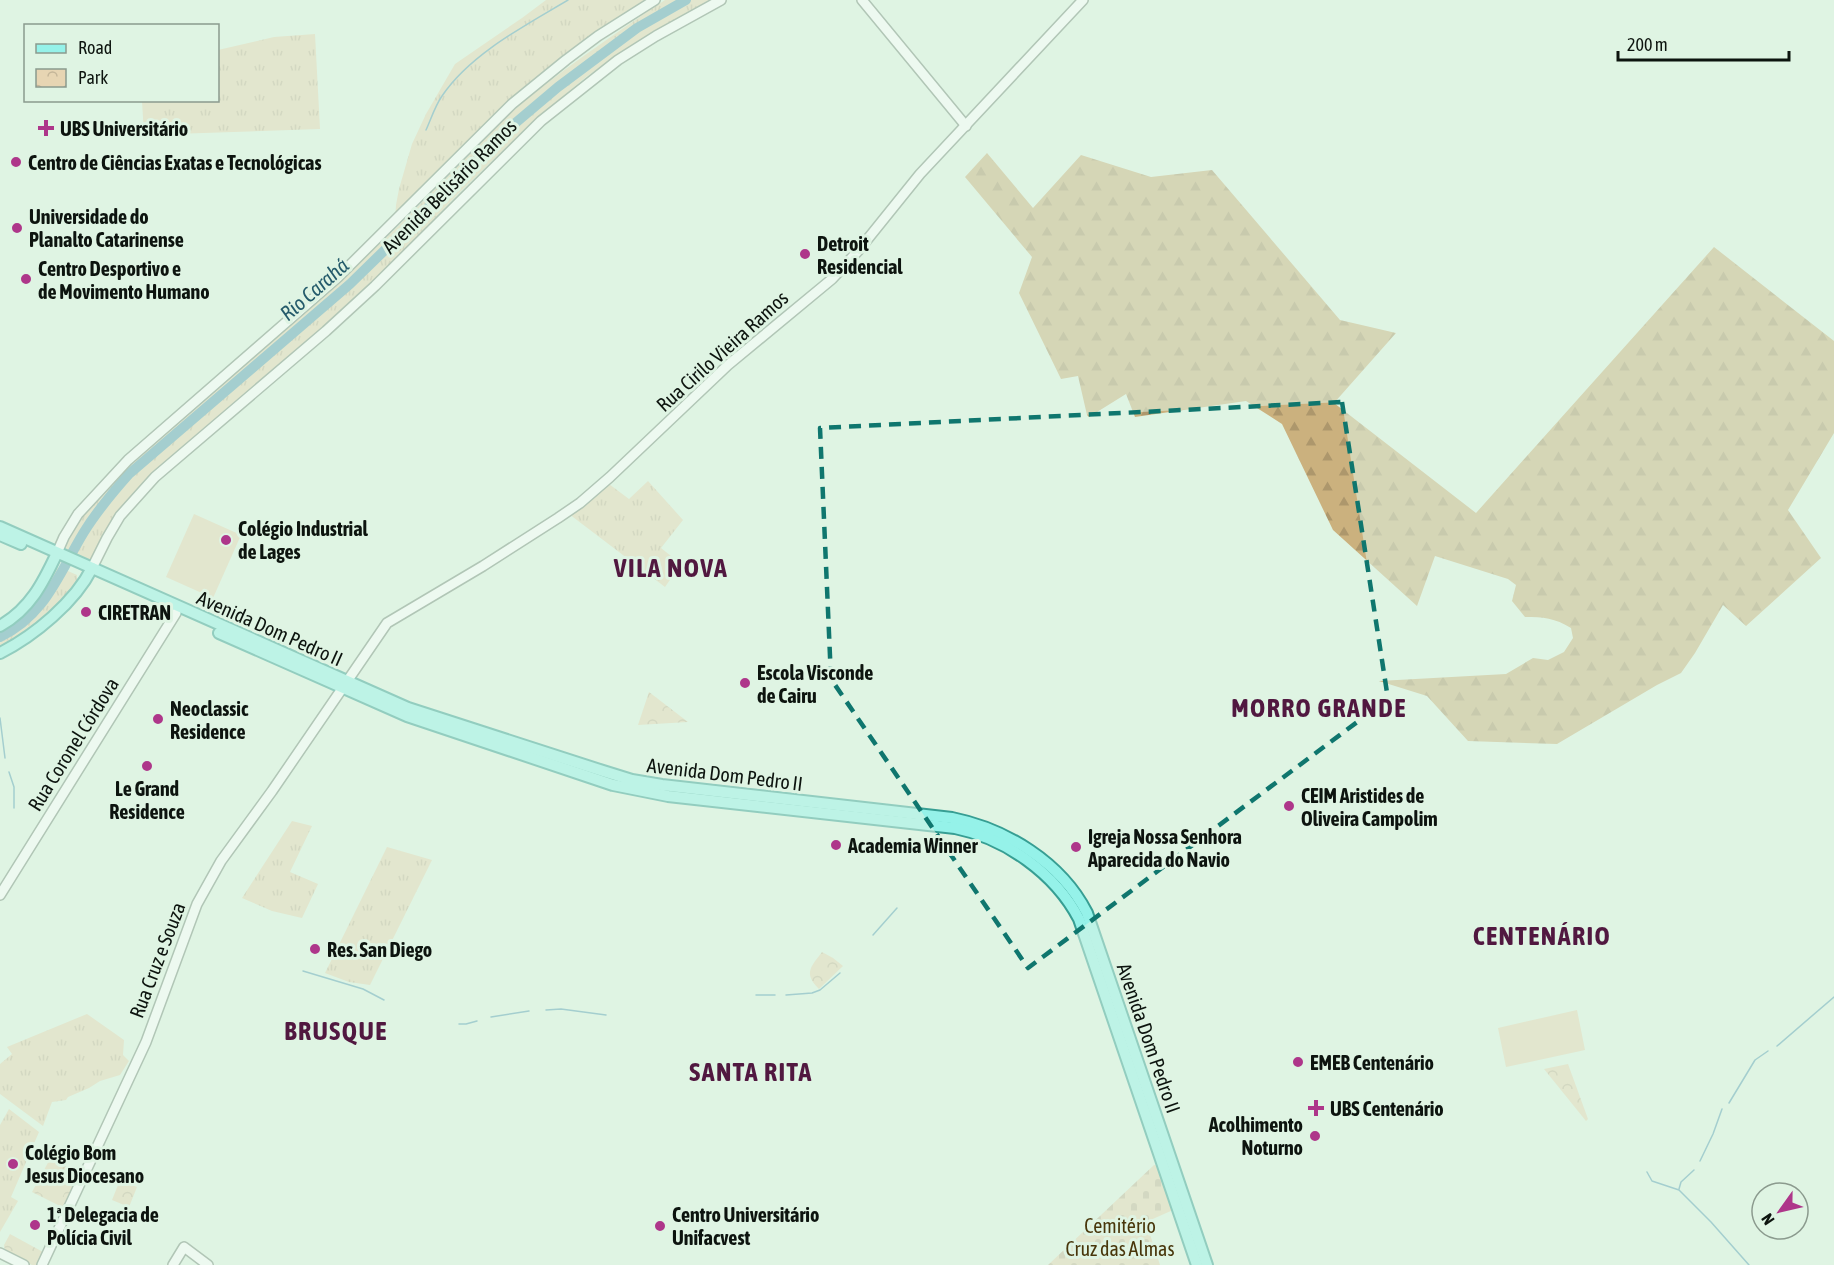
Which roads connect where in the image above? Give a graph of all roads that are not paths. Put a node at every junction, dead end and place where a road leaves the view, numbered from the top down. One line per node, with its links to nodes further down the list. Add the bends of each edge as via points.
1 (655, 0): 8 (main road, Avenida Belisário Ramos, via 598,36 512,105 330,284 128,460 78,514)
2 (721, 0): 9 (main road, Avenida Belisário Ramos, via 618,60 541,121 375,286 155,477 120,516)
3 (862, 0): 5 (main road)
4 (1083, 0): 5 (main road, Rua Cirilo Vieira Ramos)
5 (966, 126): 13 (main road, Rua Cirilo Vieira Ramos, via 832,279 728,365 580,502 392,619)
6 (0, 527): 8 (main road, Avenida Dom Pedro II)
7 (0, 535): 8 (main road, Avenida Dom Pedro II)
8 (58, 557): 9 (main road, Avenida Dom Pedro II); 11 (main road, Avenida Belisário Ramos, via 28,604)
9 (85, 569): 10 (main road, Avenida Dom Pedro II); 12 (main road, Avenida Belisário Ramos, via 68,600 19,643); 13 (main road, Avenida Dom Pedro II)
10 (176, 613): 13 (main road, Avenida Dom Pedro II); 14 (main road, Rua Coronel Córdova)
11 (0, 626)
12 (0, 653)
13 (344, 685): 17 (main road, Rua Cruz e Souza, via 203,891 142,1051); 20 (main road, Avenida Dom Pedro II, via 407,716 623,788 955,828 991,838 1019,855 1054,885 1079,918); 21 (main road, Avenida Dom Pedro II, via 633,780 959,820 1002,834 1036,855 1072,888 1087,913)
14 (0, 895)
15 (0, 1253): 16 (main road)
16 (24, 1265)
17 (42, 1265)
18 (174, 1265): 19 (main road, via 184,1247)
19 (208, 1265)
20 (1197, 1265)
21 (1207, 1265)

